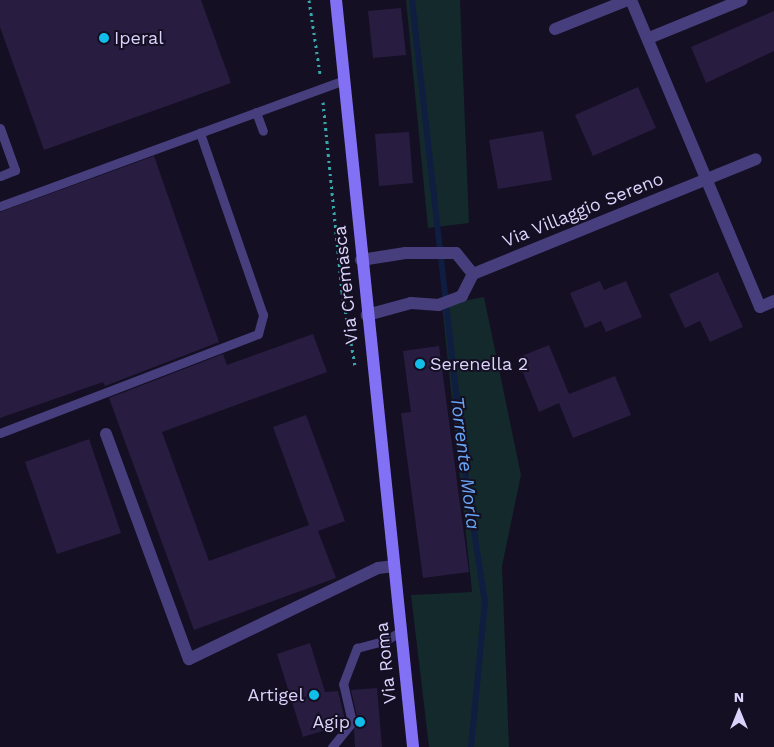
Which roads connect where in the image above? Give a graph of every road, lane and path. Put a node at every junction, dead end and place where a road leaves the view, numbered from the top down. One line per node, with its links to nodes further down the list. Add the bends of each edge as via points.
1 (309, 0): 8 (path)
2 (336, 0): 7 (main road, Via Cremasca)
3 (629, 0): 5 (street); 6 (street)
4 (742, 0): 6 (street)
5 (555, 29)
6 (649, 38): 15 (street)
7 (344, 80): 8 (lane); 17 (main road, Via Cremasca)
8 (322, 88): 9 (lane); 21 (path, via 342,292)
9 (256, 112): 11 (lane); 12 (lane)
10 (0, 128): 14 (lane, via 15,170)
11 (263, 131)
12 (200, 133): 16 (lane); 22 (lane, via 263,316 258,334)
13 (756, 159): 15 (street, Via Villaggio Sereno)
14 (0, 176)
15 (707, 179): 18 (street, Via Villaggio Sereno); 19 (street, via 760,306)
16 (0, 206)
17 (361, 260): 18 (street, via 405,253 456,254); 20 (main road, Via Cremasca)
18 (473, 274): 20 (street, via 462,296 439,306 411,303)
19 (774, 301)
20 (367, 316): 24 (main road, Via Cremasca)
21 (356, 374)
22 (0, 433)
23 (106, 434): 24 (street, via 190,659 378,568)
24 (394, 571): 25 (main road, Via Roma)
25 (400, 632): 26 (lane, via 386,640 357,648 343,684 352,722); 27 (main road, Via Roma)
26 (332, 747)
27 (413, 747)

